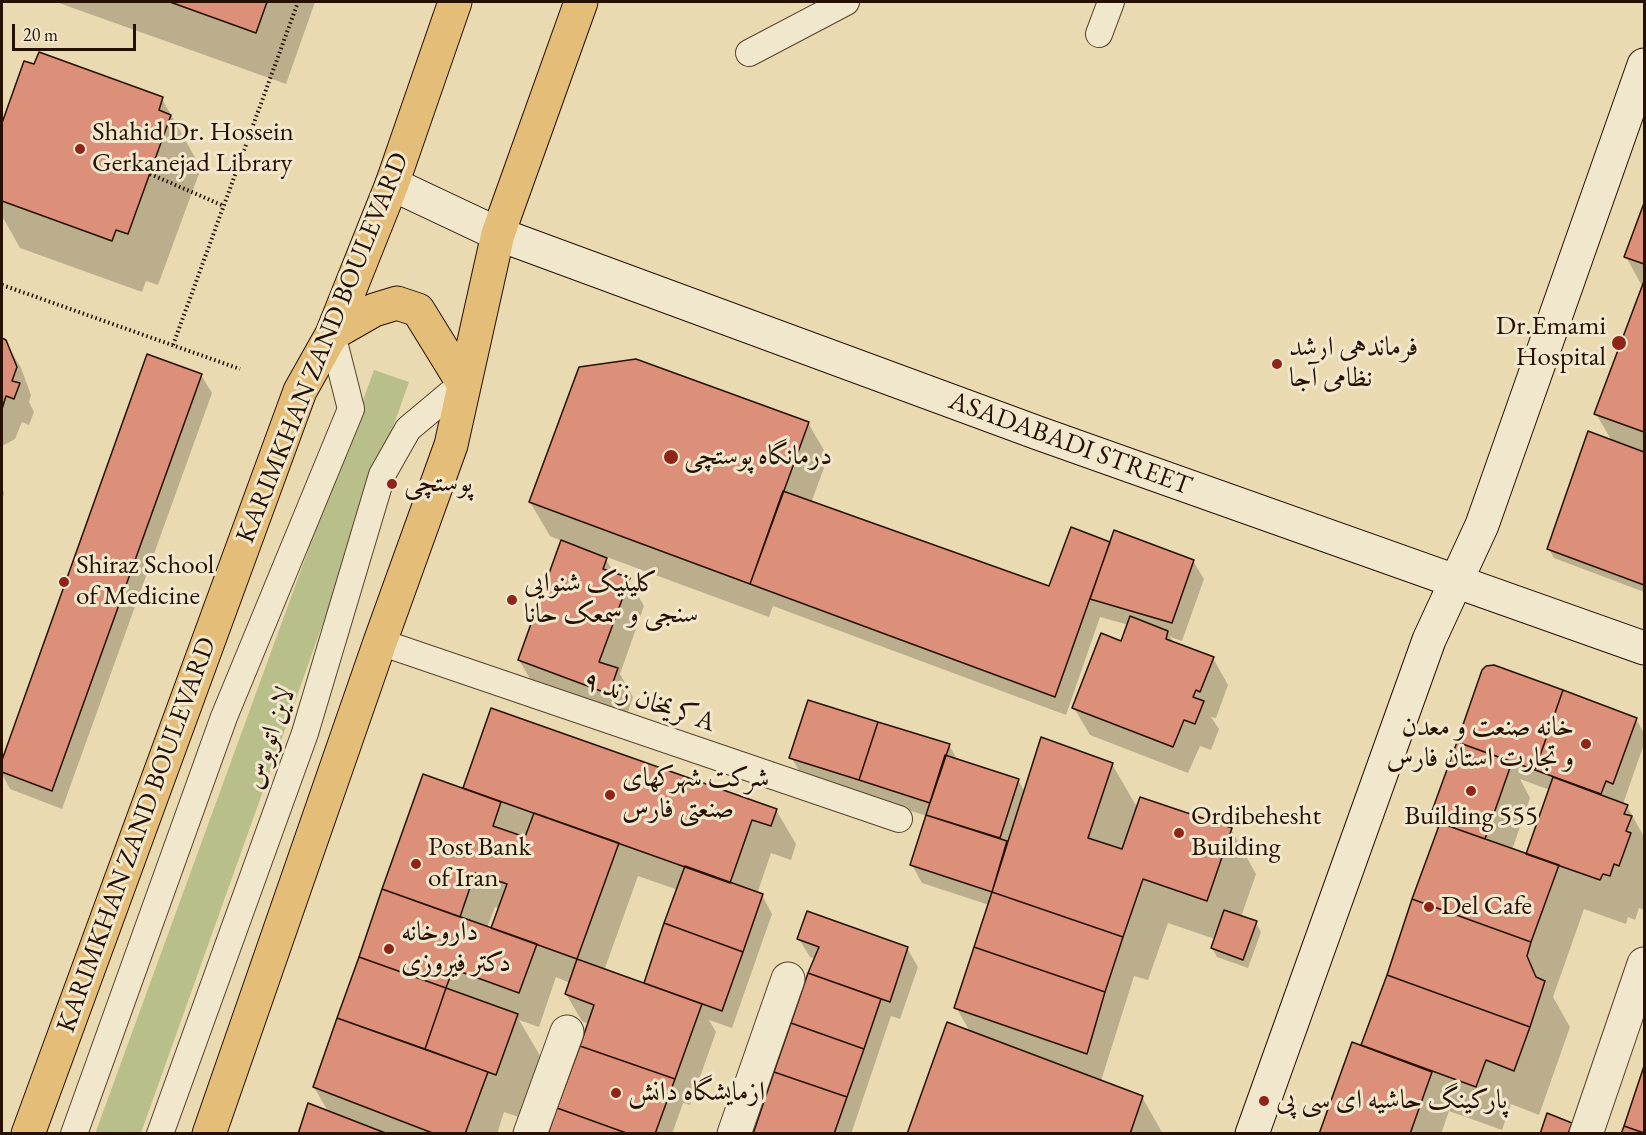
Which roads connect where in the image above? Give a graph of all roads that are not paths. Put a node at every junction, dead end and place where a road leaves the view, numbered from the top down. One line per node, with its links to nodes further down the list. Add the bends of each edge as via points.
1 (455, 2): 8 (main road, KARIMKHAN ZAND BOULEVARD)
2 (581, 2): 9 (main road)
3 (846, 2): 6 (lane)
4 (1111, 2): 5 (lane)
5 (1099, 34)
6 (748, 53)
7 (1644, 65): 12 (street, via 1482,525)
8 (392, 184): 9 (street, ASADABADI STREET); 10 (main road, KARIMKHAN ZAND BOULEVARD)
9 (498, 234): 11 (main road); 12 (street, ASADABADI STREET, via 1038,434)
10 (332, 334): 11 (main road, via 374,310 397,303 418,310); 19 (main road, KARIMKHAN ZAND BOULEVARD, via 300,391); 20 (lane, لاین اتوبوس, via 351,409 224,717)
11 (463, 383): 13 (main road, via 451,445); 21 (lane, لاین اتوبوس, via 408,429 382,476 305,733)
12 (1455, 582): 14 (street, ASADABADI STREET); 25 (street, via 1429,640)
13 (380, 642): 15 (lane, کریمخان زند ۹A); 22 (main road)
14 (1644, 648)
15 (899, 819)
16 (1644, 964): 26 (street)
17 (788, 979): 24 (street)
18 (567, 1032): 23 (street)
19 (28, 1134)
20 (74, 1134)
21 (160, 1134)
22 (209, 1134)
23 (530, 1134)
24 (734, 1134)
25 (1252, 1134)
26 (1586, 1134)

